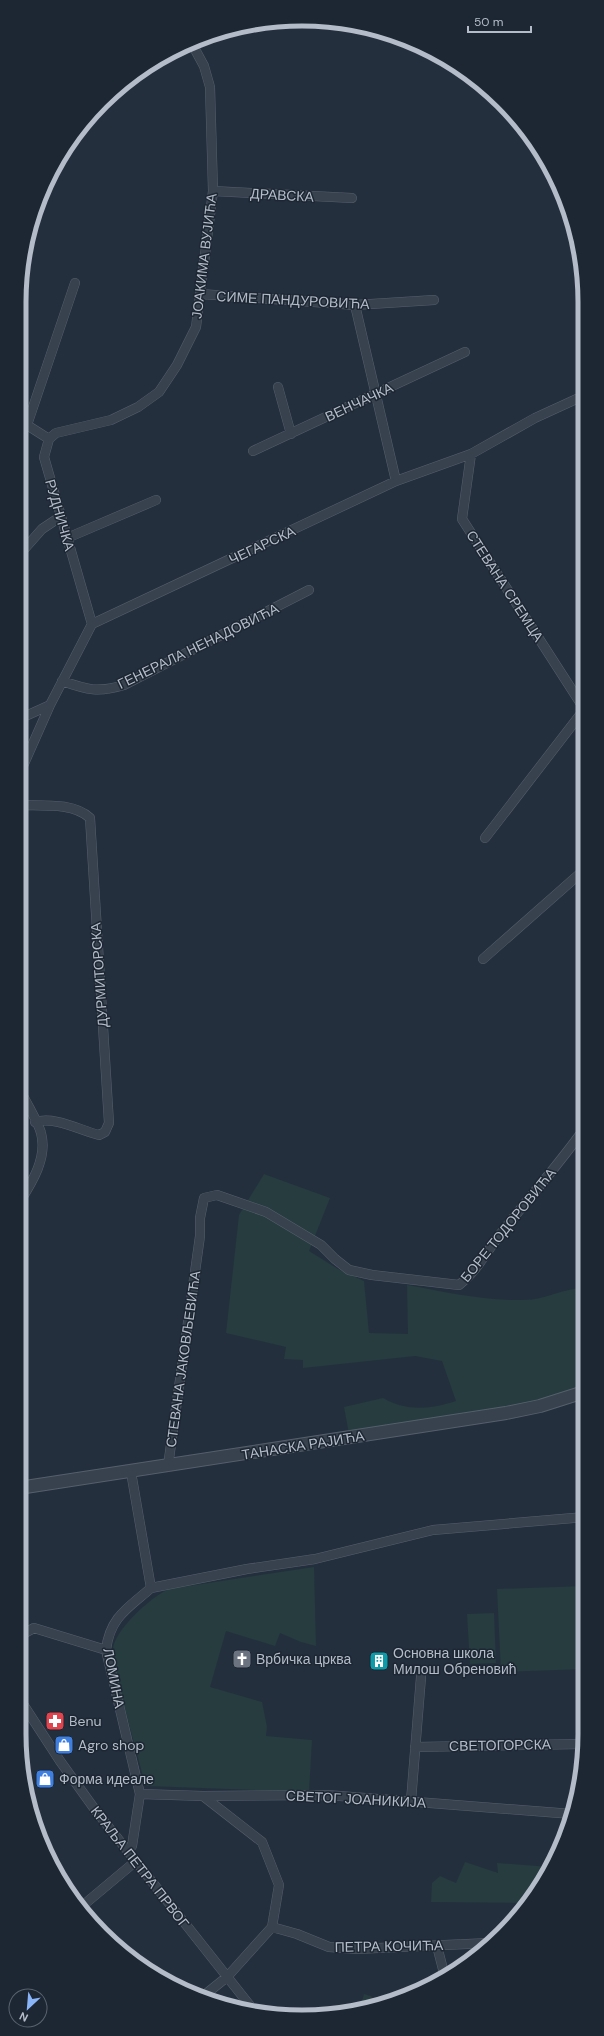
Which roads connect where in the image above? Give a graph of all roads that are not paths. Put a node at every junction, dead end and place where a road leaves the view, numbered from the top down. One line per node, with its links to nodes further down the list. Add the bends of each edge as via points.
1 (194, 48): 2 (street, ЈОАКИМА ВУЈИЋА, via 204,66 210,87)
2 (213, 191): 3 (street, ДРАВСКА); 5 (street, ЈОАКИМА ВУЈИЋА)
3 (352, 198)
4 (75, 283): 12 (street)
5 (200, 294): 7 (street, СИМЕ ПАНДУРОВИЋА); 14 (street, ЈОАКИМА ВУЈИЋА, via 196,327 177,366 158,392 138,408 111,420 56,433)
6 (434, 300): 7 (street, СИМЕ ПАНДУРОВИЋА)
7 (355, 305): 10 (street)
8 (465, 352): 10 (street, ВЕНЧАЧКА)
9 (278, 387): 13 (street)
10 (377, 394): 13 (street, ВЕНЧАЧКА); 17 (street)
11 (578, 398): 16 (street, ЧЕГАРСКА, via 535,418)
12 (27, 425): 14 (street)
13 (291, 434): 15 (street, ВЕНЧАЧКА)
14 (49, 439): 19 (street, РУДНИЧКА, via 44,457)
15 (253, 451)
16 (471, 454): 17 (street, ЧЕГАРСКА); 25 (street, СТЕВАНА СРЕМЦА, via 462,519)
17 (396, 481): 23 (street, ЧЕГАРСКА)
18 (156, 500): 20 (street)
19 (60, 516): 20 (street, РУДНИЧКА); 21 (street, via 42,529)
20 (66, 538): 23 (street, РУДНИЧКА)
21 (26, 547)
22 (309, 590): 24 (street, ГЕНЕРАЛА НЕНАДОВИЋА, via 124,685 105,691 81,688)
23 (92, 624): 24 (street)
24 (62, 681): 26 (street)
25 (578, 699)
26 (50, 705): 27 (street); 29 (street)
27 (26, 716)
28 (578, 718): 31 (street)
29 (26, 759)
30 (26, 806): 35 (street, ДУРМИТОРСКА, via 74,809 84,812 90,818 109,1123 105,1132 99,1134 57,1122)
31 (485, 838)
32 (578, 875): 33 (street)
33 (483, 959)
34 (26, 1103): 35 (street)
35 (35, 1122): 37 (street, via 41,1133 42,1144 39,1166)
36 (578, 1137): 38 (street, БОРЕ ТОДОРОВИЋА, via 469,1277 460,1285 350,1270 335,1260 321,1245 266,1212 217,1195 204,1198)
37 (26, 1192)
38 (198, 1252): 40 (street, СТЕВАНА ЈАКОВЉЕВИЋА)
39 (578, 1394): 40 (street, ТАНАСКА РАЈИЋА, via 506,1413)
40 (168, 1466): 41 (street, ТАНАСКА РАЈИЋА)
41 (131, 1472): 42 (street, ТАНАСКА РАЈИЋА); 44 (street)
42 (26, 1487)
43 (578, 1518): 44 (street, via 433,1530 315,1559)
44 (151, 1588): 46 (street, ЛОМИНА, via 123,1610 107,1638)
45 (26, 1632): 46 (street, via 34,1628)
46 (106, 1650): 51 (street, ЛОМИНА)
47 (421, 1677): 50 (street)
48 (26, 1709): 55 (street, КРАЉА ПЕТРА ПРВОГ, via 60,1761)
49 (577, 1744): 50 (street, СВЕТОГОРСКА)
50 (415, 1747): 53 (street)
51 (140, 1794): 52 (street, СВЕТОГ ЈОАНИКИЈА); 55 (street, ЛОМИНА, via 132,1846)
52 (203, 1796): 53 (street, СВЕТОГ ЈОАНИКИЈА, via 327,1795); 58 (street, via 262,1842 279,1885)
53 (411, 1801): 54 (street, СВЕТОГ ЈОАНИКИЈА)
54 (566, 1814)
55 (128, 1851): 56 (street, КРАЉА ПЕТРА ПРВОГ)
56 (136, 1861): 57 (street); 62 (street, КРАЉА ПЕТРА ПРВОГ)
57 (85, 1904)
58 (272, 1927): 60 (street, ПЕТРА КОЧИЋА, via 329,1947 356,1949); 62 (street)
59 (482, 1943): 60 (street, ПЕТРА КОЧИЋА)
60 (437, 1946): 61 (street)
61 (444, 1971)
62 (227, 1977): 63 (street); 64 (street, КРАЉА ПЕТРА ПРВОГ)
63 (207, 1993)
64 (249, 2005)

